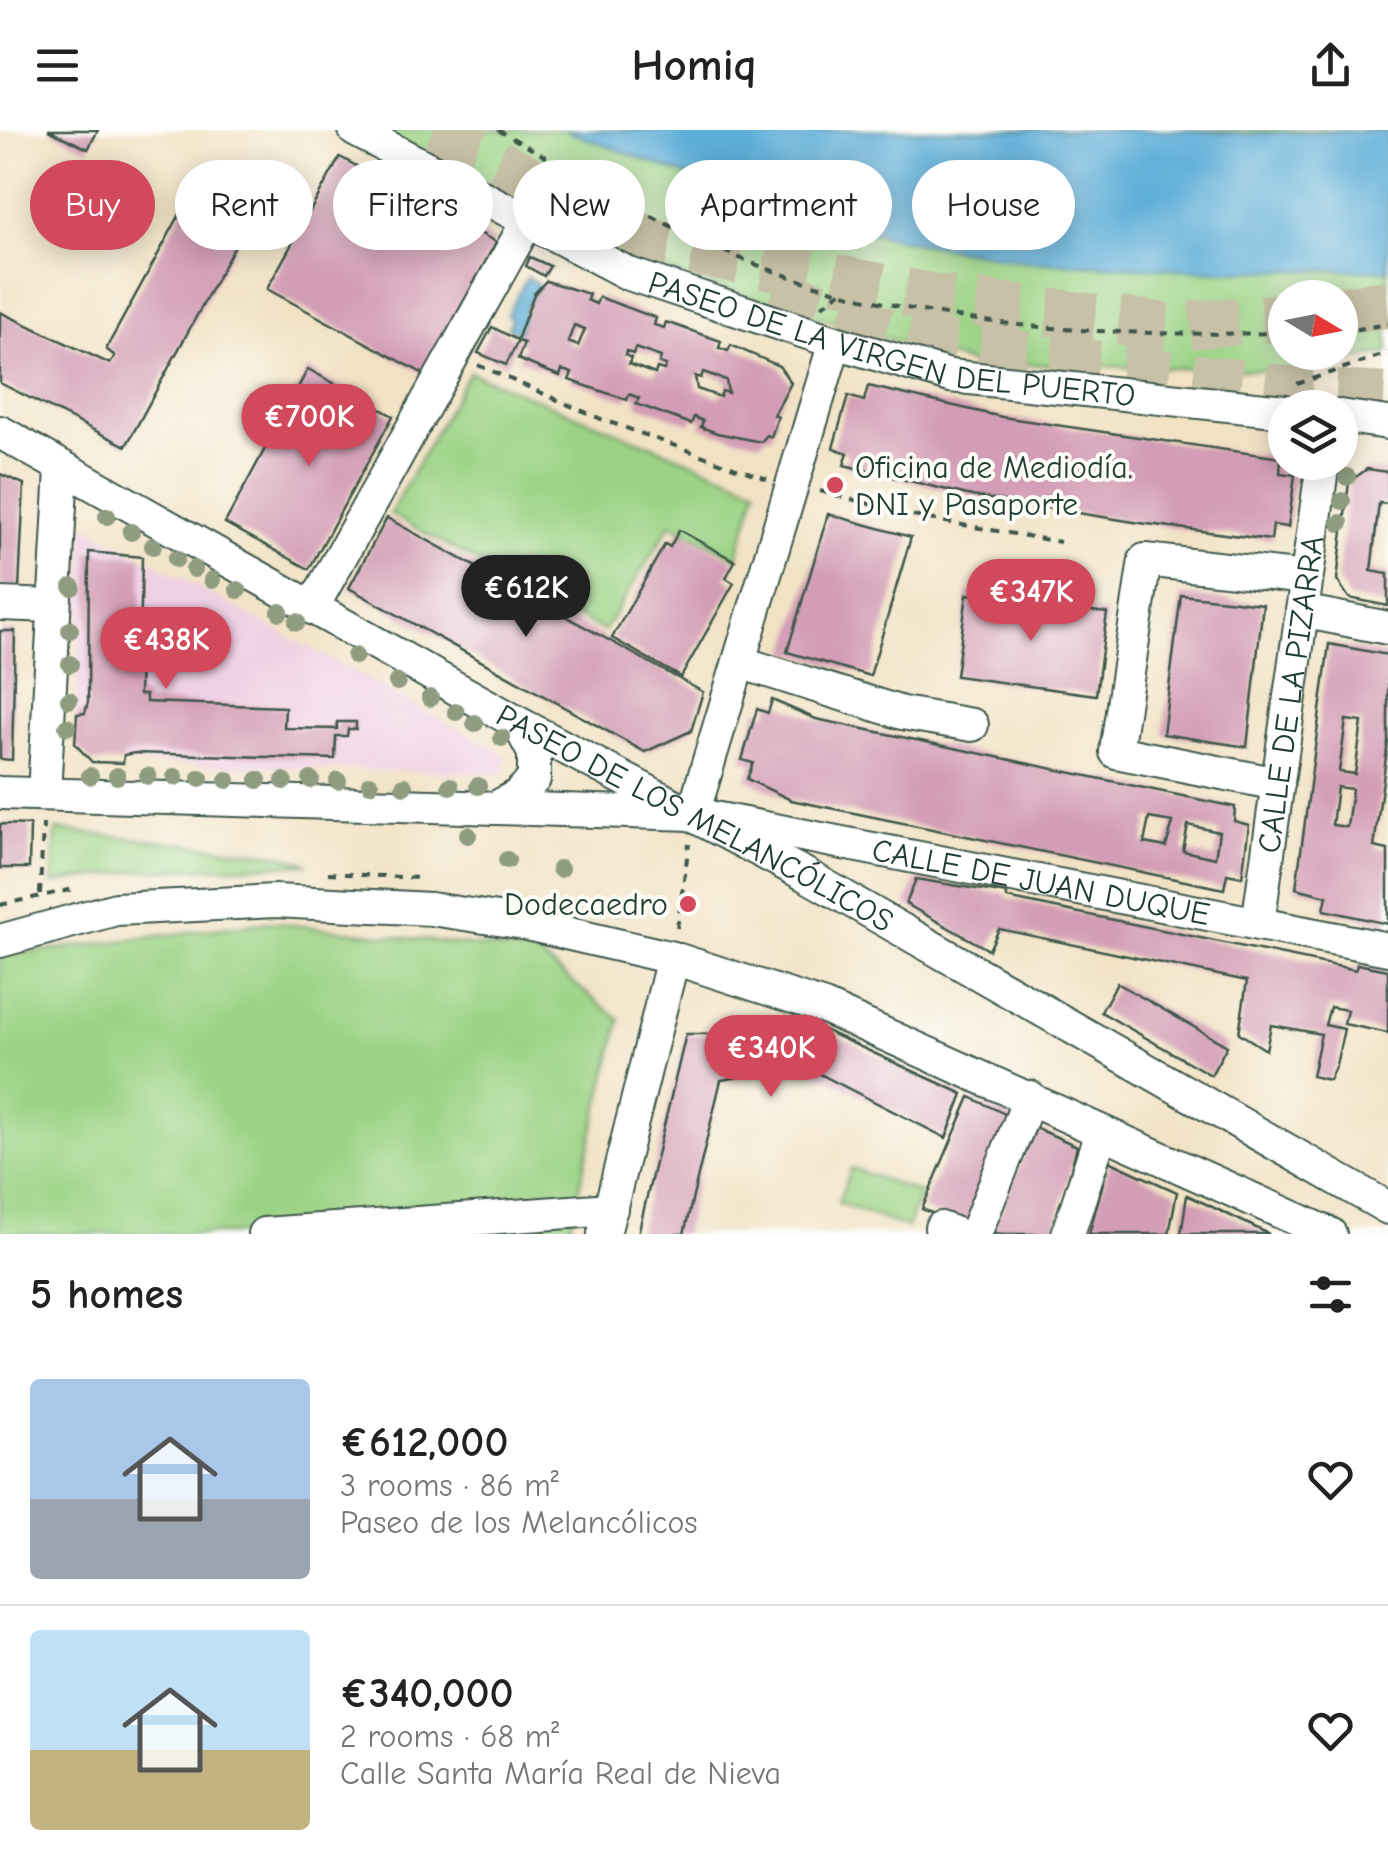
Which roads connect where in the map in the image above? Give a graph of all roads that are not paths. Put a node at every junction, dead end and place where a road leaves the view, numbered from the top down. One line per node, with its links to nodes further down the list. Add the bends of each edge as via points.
1 (354, 130): 2 (street, PASEO DE LA VIRGEN DEL PUERTO)
2 (513, 217)
3 (513, 248): 15 (street)
4 (579, 250): 5 (street, PASEO DE LA VIRGEN DEL PUERTO, via 628,274)
5 (835, 342): 6 (street, PASEO DE LA VIRGEN DEL PUERTO, via 950,376); 18 (street)
6 (1268, 402)
7 (1358, 419): 8 (street)
8 (1388, 423)
9 (0, 432): 10 (street, PASEO DE LOS MELANCÓLICOS)
10 (62, 468): 14 (street); 15 (street, PASEO DE LOS MELANCÓLICOS)
11 (1321, 480): 12 (street, CALLE DE LA PIZARRA)
12 (1306, 578): 16 (street, CALLE DE LA PIZARRA); 21 (street, via 1145,560 1116,752)
13 (0, 604): 14 (street)
14 (53, 606): 23 (street)
15 (312, 608): 19 (street, PASEO DE LOS MELANCÓLICOS)
16 (1302, 611): 17 (street); 21 (street, CALLE DE LA PIZARRA)
17 (1388, 628)
18 (739, 662): 20 (street, via 902,713); 25 (street)
19 (518, 723): 24 (street, via 534,754 534,778); 25 (street, PASEO DE LOS MELANCÓLICOS)
20 (972, 726)
21 (1278, 784): 26 (street, CALLE DE LA PIZARRA)
22 (0, 792): 23 (street)
23 (44, 794): 24 (street)
24 (495, 808): 25 (street)
25 (693, 814): 26 (street, CALLE DE JUAN DUQUE); 32 (street, PASEO DE LOS MELANCÓLICOS)
26 (1258, 924): 28 (street, CALLE DE JUAN DUQUE)
27 (0, 940): 29 (street, via 116,909 275,901 432,909)
28 (1388, 949)
29 (673, 958): 30 (street, via 824,1007); 33 (street)
30 (1030, 1097): 31 (street); 35 (street)
31 (1101, 1132): 36 (street); 37 (street)
32 (1388, 1208)
33 (608, 1222): 34 (street)
34 (264, 1234)
35 (975, 1234)
36 (1068, 1234)
37 (1330, 1234)

